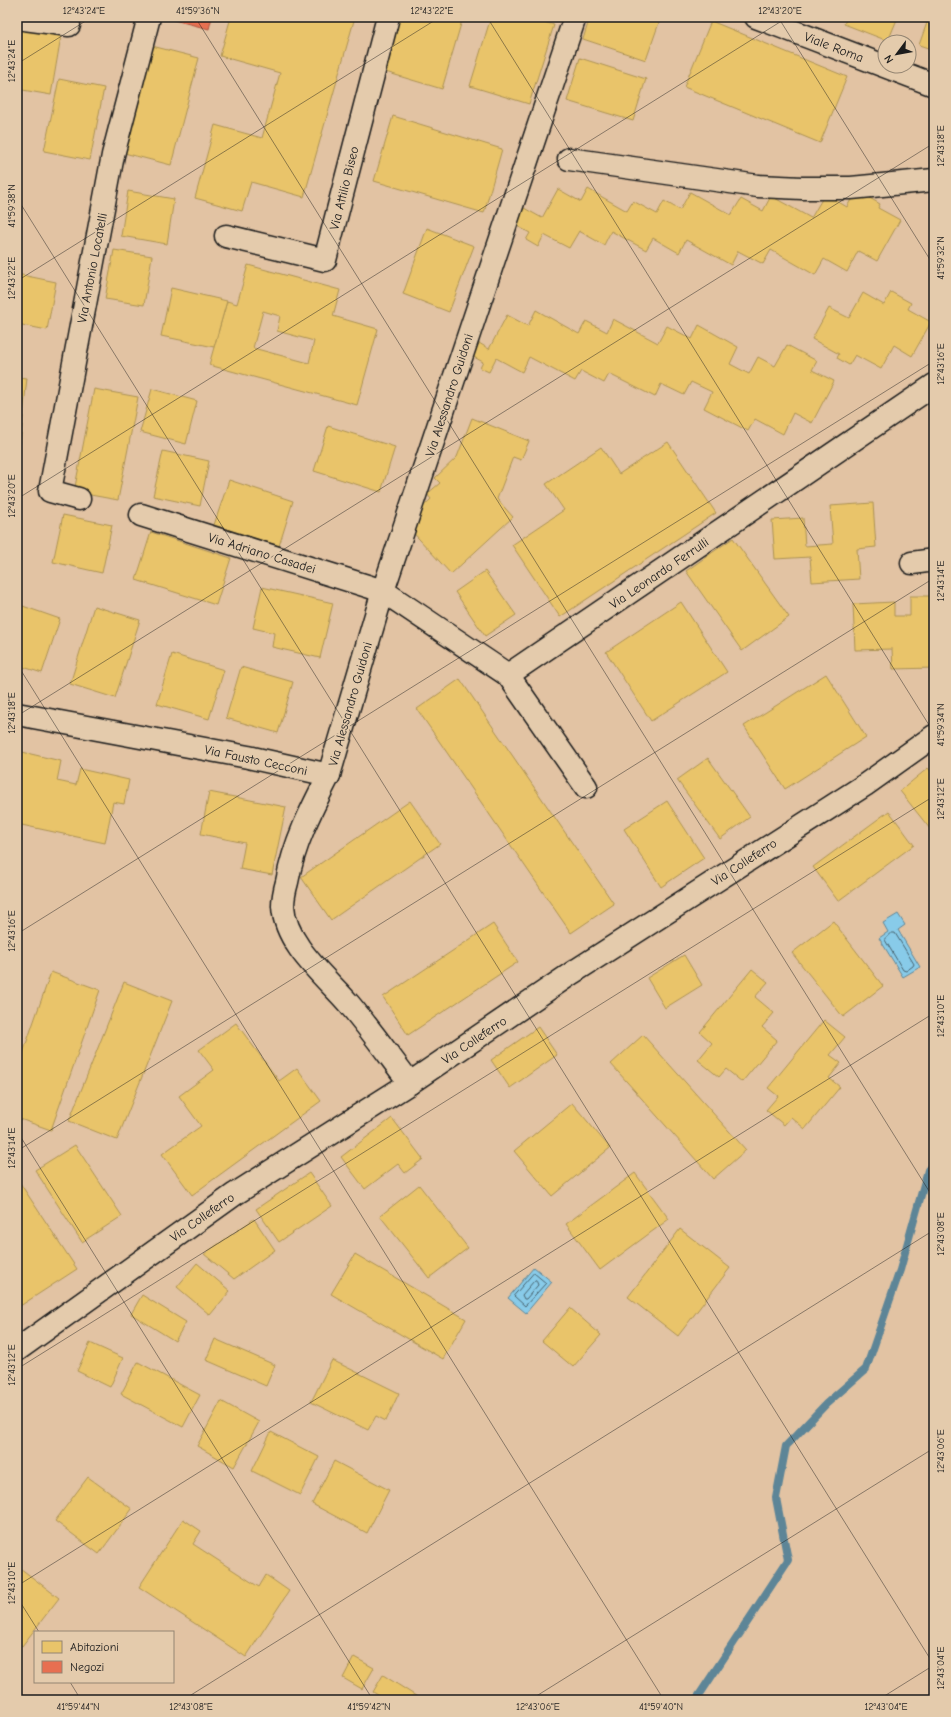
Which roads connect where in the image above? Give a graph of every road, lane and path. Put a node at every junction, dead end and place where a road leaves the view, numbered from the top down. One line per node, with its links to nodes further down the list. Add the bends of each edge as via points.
1 (149, 17): 12 (street, Via Antonio Locatelli, via 113,155 50,491)
2 (388, 17): 10 (street, Via Attilio Biseo, via 325,260)
3 (575, 17): 16 (street, Via Alessandro Guidoni)
4 (756, 17): 7 (street, Viale Roma)
5 (17, 18): 6 (street)
6 (69, 25)
7 (934, 85)
8 (569, 159): 9 (street, via 772,187 851,188)
9 (934, 180)
10 (226, 236)
11 (934, 384): 17 (street, Via Leonardo Ferrulli)
12 (79, 499)
13 (141, 516): 16 (street, Via Adriano Casadei)
14 (934, 560): 15 (street)
15 (912, 564)
16 (383, 590): 17 (street); 20 (street, Via Alessandro Guidoni)
17 (508, 675): 21 (street)
18 (17, 714): 20 (street, Via Fausto Cecconi, via 248,757)
19 (934, 736): 22 (street, Via Colleferro, via 865,785 572,973)
20 (329, 775): 22 (street, Via Fausto Cecconi, via 304,824 290,864 284,896 285,917 298,945 313,966 349,1004)
21 (586, 787)
22 (410, 1083): 23 (street, Via Colleferro, via 235,1194)
23 (17, 1350)

